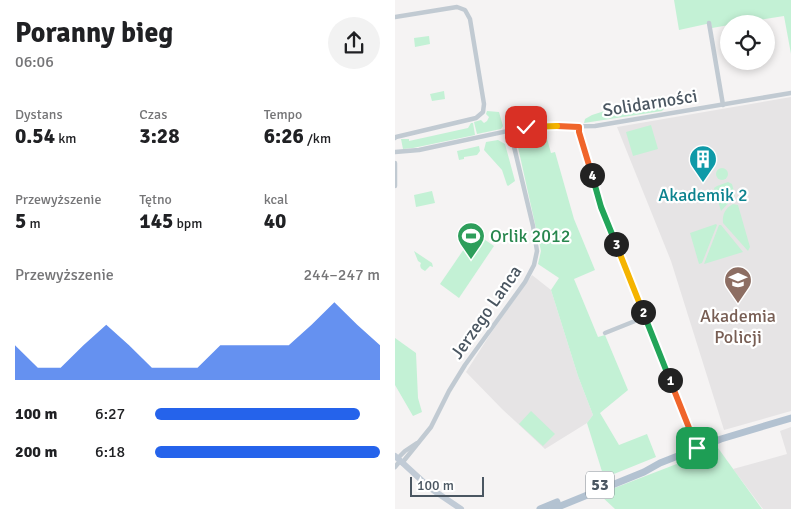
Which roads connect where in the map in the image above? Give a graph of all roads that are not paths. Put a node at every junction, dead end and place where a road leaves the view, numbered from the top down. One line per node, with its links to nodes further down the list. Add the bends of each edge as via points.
1 (395, 17): 7 (street, via 457,7 465,10 470,19 484,104 483,112 476,118)
2 (709, 23): 4 (street)
3 (791, 93): 4 (street, Solidarności)
4 (723, 105): 5 (street, Solidarności)
5 (579, 127): 6 (street, Solidarności, via 534,126); 11 (street, via 601,207)
6 (510, 130): 8 (street, Solidarności, via 419,150); 15 (street, Jerzego Lanca, via 535,233 536,260 525,282 462,370 431,427)
7 (395, 138)
8 (395, 152)
9 (395, 163): 10 (street)
10 (395, 186)
11 (645, 317): 12 (street); 14 (street)
12 (605, 333)
13 (791, 418): 14 (main road, 53)
14 (697, 448): 16 (main road, 53)
15 (399, 460): 17 (street, Jerzego Lanca); 18 (street, via 430,488)
16 (660, 463): 19 (main road, 53); 20 (main road, 53)
17 (395, 467)
18 (461, 509)
19 (540, 509)
20 (553, 509)

